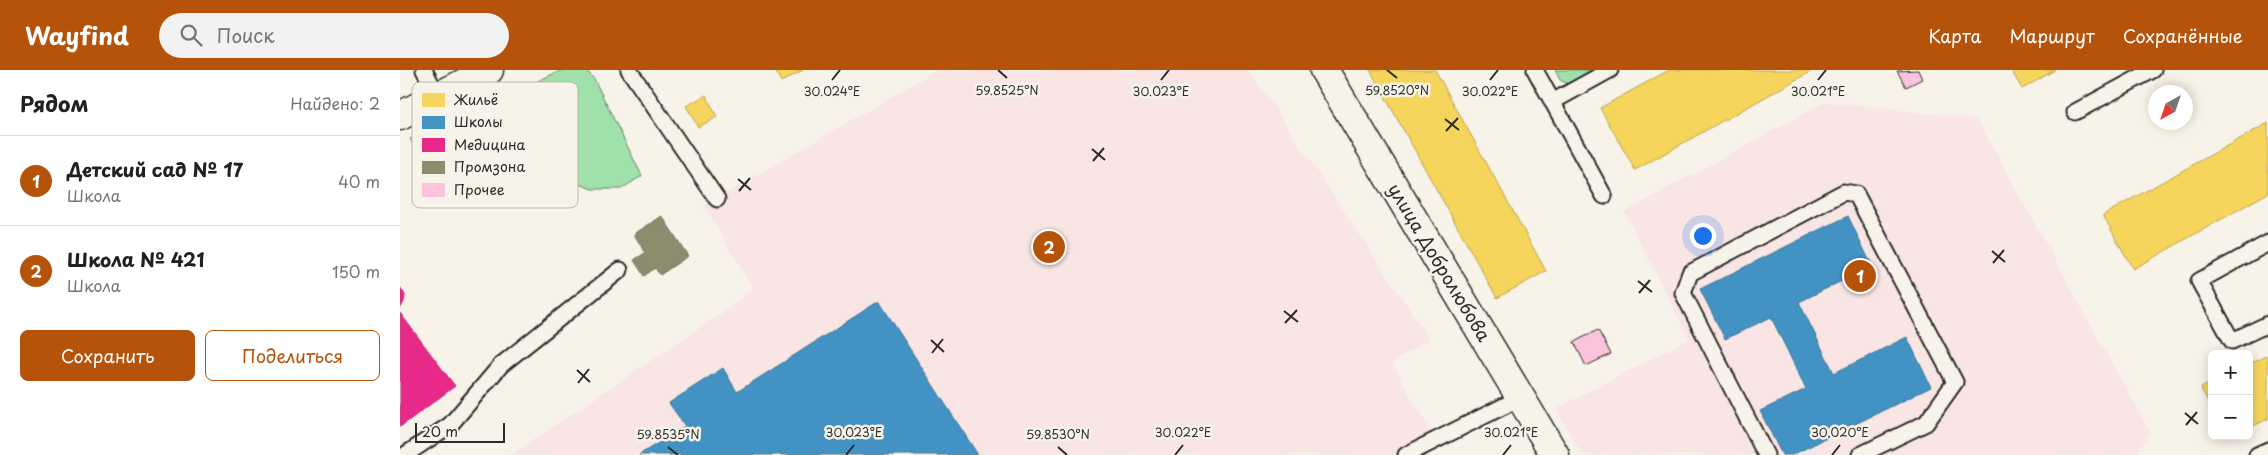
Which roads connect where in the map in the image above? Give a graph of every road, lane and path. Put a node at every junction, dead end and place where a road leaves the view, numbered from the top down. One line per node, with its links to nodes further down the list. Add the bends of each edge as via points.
1 (424, 70): 8 (lane)
2 (489, 70): 9 (street)
3 (629, 70): 15 (lane)
4 (1324, 70): 19 (street, улица Добролюбова)
5 (1535, 70): 10 (lane)
6 (1610, 70): 10 (lane)
7 (2153, 70): 12 (lane)
8 (430, 82)
9 (465, 82)
10 (1552, 102): 14 (lane)
11 (412, 110): 13 (street)
12 (2075, 112)
13 (400, 116)
14 (1604, 196)
15 (717, 199)
16 (2268, 243): 18 (lane, via 2199,280 2232,341)
17 (620, 270): 21 (lane, via 501,365 450,425)
18 (2268, 324)
19 (1520, 398): 22 (lane); 23 (street, улица Добролюбова)
20 (2268, 450): 26 (lane)
21 (405, 455)
22 (1406, 455)
23 (1555, 455)
24 (1766, 455): 25 (lane, via 1682,293 1690,273 1844,192 1856,194 1955,382 1926,423)
25 (1860, 455)
26 (2257, 455)

